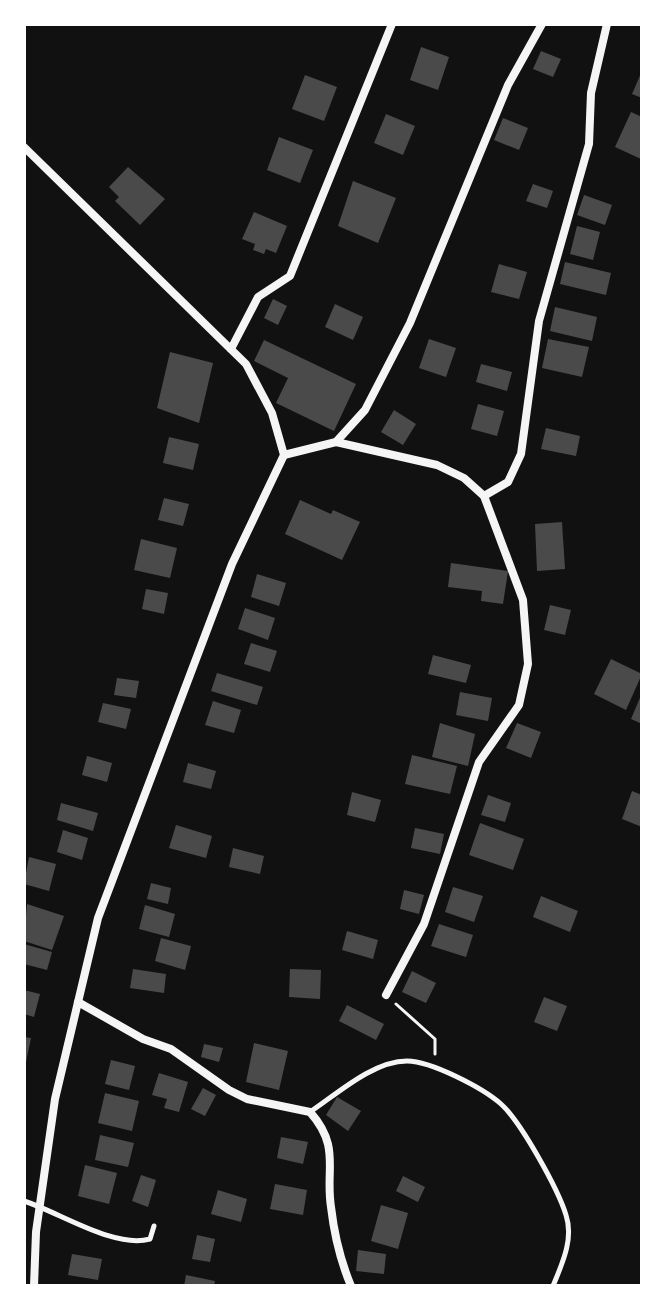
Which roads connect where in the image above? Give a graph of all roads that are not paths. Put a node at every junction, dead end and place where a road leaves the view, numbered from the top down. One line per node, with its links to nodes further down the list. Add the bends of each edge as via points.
1 (392, 24): 5 (street, via 290,276 258,297)
2 (542, 24): 6 (street, via 508,85 410,323 365,410)
3 (607, 24): 8 (street, via 591,93 589,144 539,321 521,454 508,482)
4 (24, 147): 5 (street)
5 (231, 349): 7 (street, via 246,364 272,413)
6 (336, 442): 7 (street); 8 (street, via 437,465 464,478)
7 (284, 455): 10 (street, via 232,564 98,918)
8 (484, 496): 9 (street, via 523,600 528,664 519,705 479,762 424,924)
9 (386, 995)
10 (78, 1002): 11 (street, via 171,1049 247,1099); 13 (street, via 55,1099)
11 (310, 1112): 16 (street, via 328,1141 333,1167 330,1205); 17 (lane, via 377,1069 406,1060 435,1066 501,1103 526,1135 567,1216 568,1246)
12 (24, 1201): 13 (lane)
13 (40, 1206): 14 (lane, via 82,1226 140,1242 150,1239); 15 (street)
14 (154, 1226)
15 (34, 1286)
16 (351, 1286)
17 (553, 1286)

